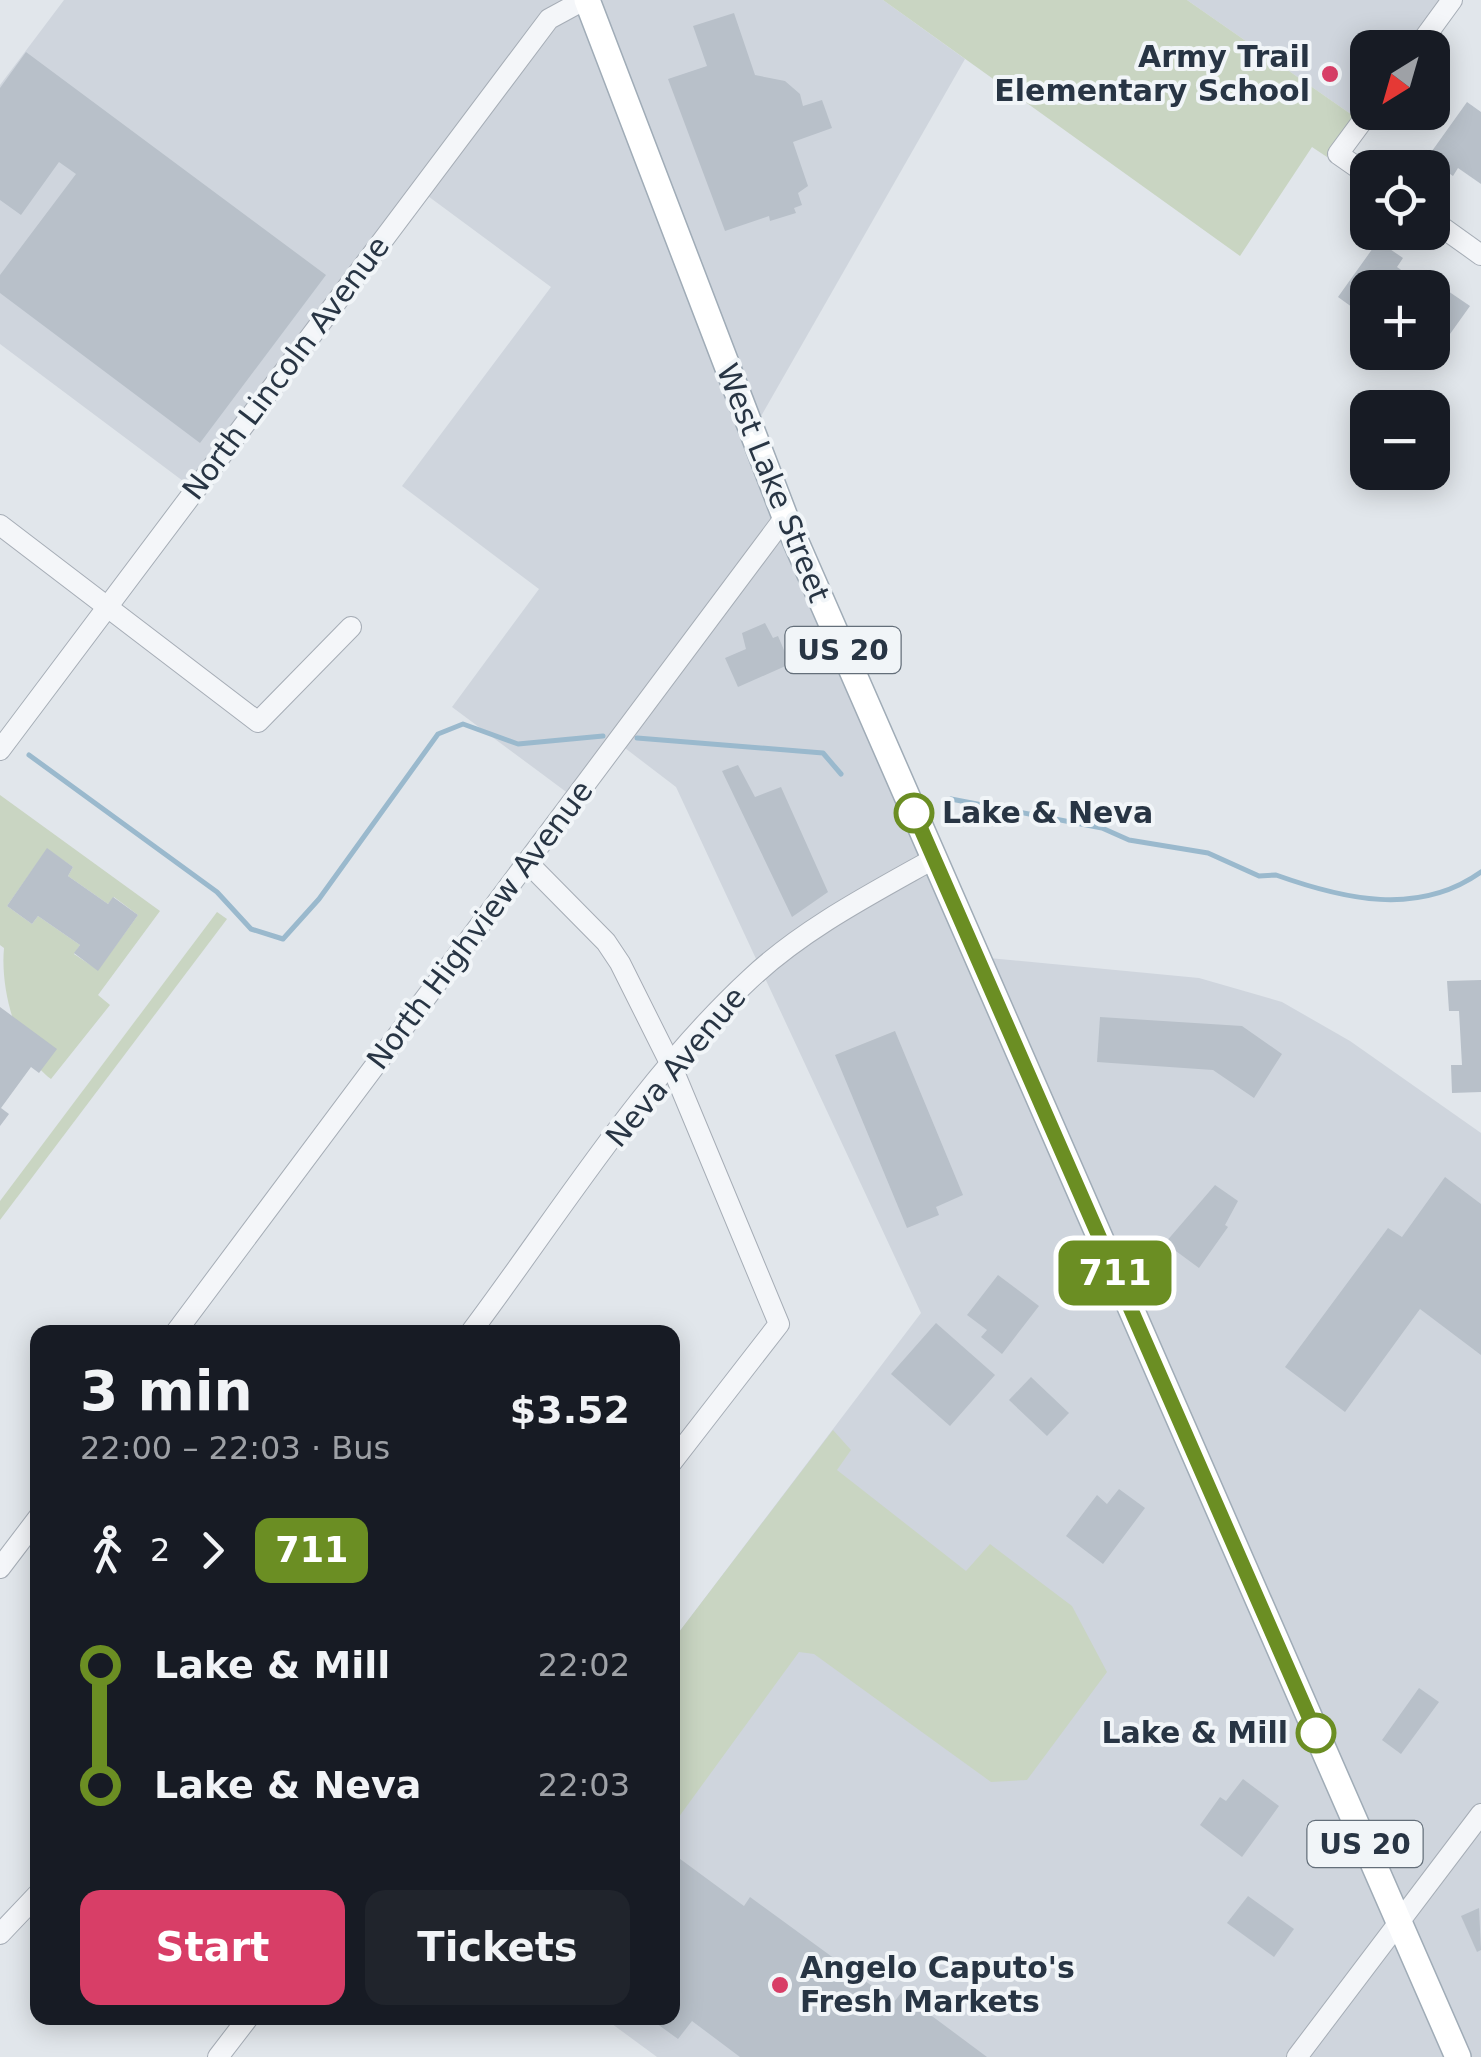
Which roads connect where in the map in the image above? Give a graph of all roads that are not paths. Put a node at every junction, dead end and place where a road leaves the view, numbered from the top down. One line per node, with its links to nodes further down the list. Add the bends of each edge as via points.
1 (586, 0): 8 (main road, West Lake Street / US 20); 10 (street, North Lincoln Avenue, via 548,19)
2 (1452, 0): 3 (street)
3 (1430, 30)
4 (1356, 130): 5 (street, via 1338,154)
5 (1350, 162)
6 (1450, 232): 7 (street)
7 (1481, 254)
8 (785, 517): 13 (main road, West Lake Street / US 20); 14 (street, North Highview Avenue)
9 (0, 525): 10 (street)
10 (106, 605): 11 (street, via 258,722); 12 (street, North Lincoln Avenue)
11 (351, 627)
12 (0, 750)
13 (935, 858): 15 (street, Neva Avenue, via 790,946 750,979); 23 (main road, West Lake Street / US 20)
14 (527, 862): 15 (street, via 606,942); 16 (street, North Highview Avenue)
15 (672, 1067): 17 (street, Neva Avenue); 18 (street, via 778,1324)
16 (181, 1325)
17 (476, 1325)
18 (680, 1452)
19 (30, 1529): 20 (street)
20 (0, 1568)
21 (1481, 1814): 23 (street)
22 (30, 1902): 24 (street)
23 (1400, 1922): 27 (street); 28 (main road, West Lake Street / US 20)
24 (0, 1934)
25 (243, 2025): 26 (street)
26 (218, 2057)
27 (1297, 2057)
28 (1458, 2057)

